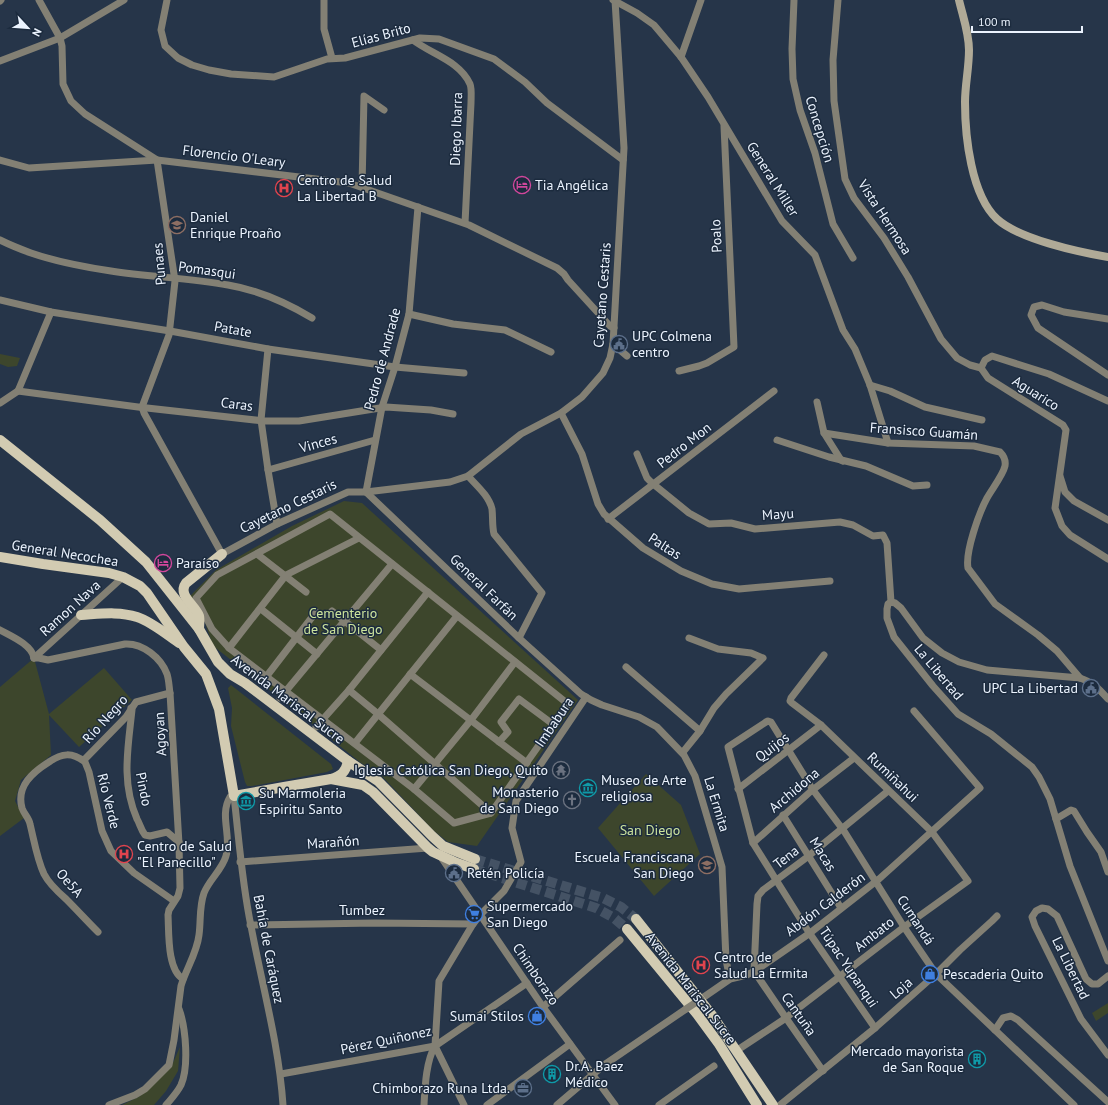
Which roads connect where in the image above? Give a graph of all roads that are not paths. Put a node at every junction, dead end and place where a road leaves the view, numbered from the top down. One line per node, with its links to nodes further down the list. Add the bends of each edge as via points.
1 (39, 0): 10 (street)
2 (124, 0): 10 (street)
3 (167, 0): 13 (street, Elías Brito, via 160,30 165,46 178,58 192,65 231,74 274,76)
4 (324, 0): 13 (street, via 324,28)
5 (614, 0): 12 (street, General Miller, via 654,25); 19 (street, Cayetano Cestaris)
6 (701, 0): 12 (street)
7 (794, 0): 25 (street, Concepción, via 793,80 833,224)
8 (838, 0): 39 (street, Vista Hermosa, via 833,60 834,101 845,178 854,198 884,238 908,277 941,340 957,358)
9 (959, 0): 24 (street, via 969,52 965,101 968,140 981,198 997,219 1030,237)
10 (60, 38): 14 (street); 18 (street, via 62,84 71,101 85,114)
11 (413, 40): 13 (street, Elías Brito, via 349,58); 19 (street, Elías Brito, via 439,39 494,59); 22 (street, Diego Ibarra, via 460,71 470,84)
12 (681, 57): 16 (street, General Miller)
13 (332, 58)
14 (0, 61)
15 (384, 110): 20 (street, via 364,96)
16 (724, 124): 40 (street, Poalo, via 734,347 699,366); 43 (street, General Miller, via 782,221 814,255 843,330 855,349)
17 (0, 160): 18 (street, Florencio O'Leary, via 29,168)
18 (157, 160): 20 (street, Florencio O'Leary, via 349,183); 26 (street, Punaes)
19 (623, 160): 32 (street, Cayetano Cestaris)
20 (362, 187): 21 (street, Florencio O'Leary)
21 (418, 207): 22 (street, Florencio O'Leary); 29 (street, Pedro de Andrade)
22 (465, 223): 32 (street, Florencio O'Leary, via 557,268)
23 (0, 240): 26 (street, Pomasqui, via 30,253 60,261 111,271)
24 (1108, 257)
25 (853, 258)
26 (175, 277): 30 (street, Pomasqui, via 230,285 261,294 289,304); 33 (street, Punaes)
27 (0, 300): 28 (street, Patate)
28 (51, 312): 33 (street, Patate); 45 (street)
29 (409, 314): 36 (street, via 453,324 505,330); 38 (street, Pedro de Andrade)
30 (312, 318)
31 (1108, 319): 42 (street, via 1064,312 1042,305 1034,307 1031,316 1038,328)
32 (614, 328): 34 (street, Cayetano Cestaris)
33 (170, 331): 35 (street, Patate); 49 (street, Punaes)
34 (613, 344): 37 (street); 51 (street, Cayetano Cestaris, via 610,358 599,379 582,397)
35 (268, 348): 38 (street, Patate); 53 (street)
36 (551, 352)
37 (627, 356)
38 (395, 367): 41 (street, Patate); 50 (street, Pedro de Andrade)
39 (981, 368): 46 (street, Aguarico, via 985,360 992,356 1049,374); 63 (street, Aguarico, via 988,378 1063,425 1066,435)
40 (679, 371)
41 (464, 373)
42 (1108, 374)
43 (870, 384): 54 (street, via 925,407); 59 (street, General Miller)
44 (774, 390): 65 (street, Pedro Mon)
45 (18, 391): 48 (street); 49 (street, Caras)
46 (1108, 401)
47 (817, 402): 55 (street)
48 (0, 403)
49 (142, 407): 53 (street, Caras); 72 (street)
50 (382, 408): 52 (street, Caras, via 424,409); 53 (street, Caras, via 299,421); 57 (street, Pedro de Andrade)
51 (561, 413): 64 (street, Cayetano Cestaris, via 521,434); 68 (street, Paltas, via 582,454 598,504)
52 (453, 414)
53 (261, 420): 62 (street)
54 (982, 420)
55 (824, 433): 59 (street, Fransisco Guamán); 61 (street)
56 (0, 440): 89 (main road, Avenida Mariscal Sucre, via 100,520 146,562)
57 (375, 440): 62 (street, Vinces); 67 (street, Pedro de Andrade)
58 (777, 440): 61 (street)
59 (888, 443): 104 (street, Fransisco Guamán, via 974,446 1003,455 1004,468 985,502 972,537 966,561 968,568 995,604 1038,635)
60 (637, 454): 65 (street, Mayu, via 647,478)
61 (844, 461): 66 (street, via 866,466 913,486)
62 (268, 470): 70 (street)
63 (1060, 474): 69 (street, via 1066,492 1074,501); 75 (street, Aguarico, via 1055,508 1062,526 1070,535)
64 (468, 476): 67 (street, Cayetano Cestaris, via 450,482); 92 (street, via 487,497 492,509 494,534 542,593)
65 (654, 485): 68 (street, Pedro Mon); 82 (street, Mayu, via 689,513 709,524 731,523 755,529 840,522 853,525 873,536 883,535 887,542)
66 (927, 485)
67 (366, 492): 70 (street, Cayetano Cestaris, via 348,492); 92 (street, General Farfán)
68 (608, 519): 79 (street, Paltas, via 643,548 681,571 712,584 739,589)
69 (1108, 520)
70 (277, 524): 72 (street, Cayetano Cestaris)
71 (359, 538): 73 (street, via 330,514); 76 (street); 77 (street)
72 (222, 554): 89 (main road, via 183,587 183,593 199,617)
73 (257, 554): 77 (street); 95 (street, via 217,575 196,598 212,629)
74 (0, 557): 78 (main road, General Necochea)
75 (1108, 559)
76 (392, 564): 81 (street); 88 (street)
77 (286, 575): 80 (street); 83 (street)
78 (123, 576): 86 (street, Ramon Nava); 94 (main road, General Necochea, via 147,593)
79 (830, 581)
80 (306, 592)
81 (428, 592): 87 (street); 96 (street)
82 (892, 602): 104 (street, La Libertad, via 901,608 923,638 959,662 987,670); 139 (street, La Libertad, via 888,604 887,610 894,637 950,707 991,734 1032,767 1050,799)
83 (261, 609): 91 (street); 95 (street)
84 (332, 611): 88 (street)
85 (316, 612): 91 (street)
86 (81, 616): 94 (main road, via 114,613 138,617); 99 (street, Ramon Nava)
87 (457, 616): 100 (street); 102 (street)
88 (345, 621): 96 (street); 97 (street)
89 (199, 629): 127 (main road, Avenida Mariscal Sucre, via 223,668)
90 (0, 630): 99 (street, via 25,646)
91 (296, 637): 97 (street); 103 (street)
92 (519, 638): 108 (street, General Farfán)
93 (689, 638): 119 (street, via 718,649 751,653 763,658 726,694)
94 (184, 647): 135 (main road, General Necochea, via 206,674 219,709)
95 (229, 648): 103 (street)
96 (381, 650): 105 (street)
97 (317, 654): 106 (street)
98 (824, 655): 117 (street, Rumiñahui, via 790,701)
99 (34, 658): 107 (street, Agoyan, via 48,660 132,644 148,650 163,666)
100 (515, 662): 115 (street); 116 (street, via 568,704)
101 (626, 667): 119 (street)
102 (410, 674): 113 (street); 115 (street)
103 (266, 677): 106 (street)
104 (1080, 678): 110 (street, La Libertad, via 1095,685)
105 (349, 690): 113 (street); 114 (street)
106 (286, 692): 109 (street); 114 (street)
107 (170, 693): 111 (street, Río Negro, via 138,700); 142 (street, Agoyan)
108 (586, 697): 124 (street, La Ermita, via 602,705 639,716 657,727); 154 (street, Imbabura, via 516,801 512,828 521,862 504,891)
109 (280, 698)
110 (1108, 700)
111 (132, 708): 126 (street, Río Negro); 142 (street, Pindo, via 126,775 134,811 145,835 166,832)
112 (914, 711): 141 (street, Abdón Calderón, via 980,788)
113 (378, 714): 121 (street); 128 (street)
114 (323, 720): 118 (street); 121 (street)
115 (471, 720): 120 (street); 128 (street)
116 (554, 725): 120 (street, via 519,699 500,722 508,732); 129 (street)
117 (821, 725): 123 (street, Quijos); 125 (street, Rumiñahui)
118 (316, 727)
119 (700, 731): 124 (street)
120 (499, 742): 129 (street)
121 (355, 744): 131 (street)
122 (728, 747): 123 (street, Cumandá, via 768,721); 132 (street, Túpac Yupanqui)
123 (788, 751): 132 (street, Quijos); 133 (street, Cumandá)
124 (683, 752): 170 (street, La Ermita, via 695,776 722,867 726,960)
125 (854, 758): 133 (street, Archidona); 134 (street, Rumiñahui)
126 (84, 760): 138 (street, Río Verde, via 62,754 42,766 29,778 22,790 22,808); 152 (street, Río Verde, via 102,831 111,851 134,873)
127 (348, 762): 130 (main road, via 341,776); 145 (main road, Avenida Mariscal Sucre, via 384,786 443,846 475,864)
128 (434, 763): 131 (street); 136 (street)
129 (527, 763): 136 (street)
130 (331, 779): 135 (main road); 144 (main road, Avenida Mariscal Sucre, via 363,785 373,792)
131 (414, 789): 136 (street, via 454,822)
132 (738, 789): 143 (street, Túpac Yupanqui)
133 (814, 790): 137 (street, Archidona); 140 (street, Cumandá)
134 (888, 790): 140 (street, Tena); 141 (street, Rumiñahui)
135 (234, 796): 147 (street, Bahía de Caráquez); 169 (street, via 230,797 226,804 226,856 204,894 199,936)
136 (492, 813)
137 (783, 815): 143 (street, Archidona); 146 (street, Macas)
138 (29, 819): 161 (street, Oe5A, via 45,874 54,887)
139 (1056, 819): 148 (street, via 1071,810 1074,811 1100,852); 164 (street, La Libertad, via 1070,866)
140 (842, 828): 146 (street, Tena); 150 (street, Cumandá)
141 (932, 832): 150 (street, Abdón Calderón); 151 (street, Rumiñahui)
142 (179, 842): 152 (street, Agoyan, via 180,888)
143 (752, 843): 149 (street, Túpac Yupanqui)
144 (428, 848): 145 (main road, Avenida Mariscal Sucre); 147 (street, Marañón)
145 (440, 855): 154 (street, Chimborazo)
146 (809, 856): 149 (street, Tena); 153 (street, Macas)
147 (240, 862): 158 (street, Bahía de Caráquez)
148 (1108, 872)
149 (778, 881): 162 (street, Túpac Yupanqui); 165 (street, Tena, via 758,896)
150 (876, 882): 153 (street, Abdón Calderón); 159 (street, Cumandá)
151 (968, 882): 159 (street, Ambato)
152 (174, 901): 169 (street, Agoyan, via 168,915 172,965 178,976)
153 (841, 908): 162 (street, Abdón Calderón)
154 (480, 915): 157 (street); 171 (street, Chimborazo)
155 (997, 916): 166 (street, Loja)
156 (636, 919): 196 (main road, Avenida Mariscal Sucre, via 712,1015)
157 (473, 924): 158 (street, Tumbez); 178 (street, via 438,984)
158 (250, 925): 183 (street, Bahía de Caráquez)
159 (904, 928): 166 (street, Cumandá); 168 (street, Ambato)
160 (627, 929): 195 (main road, Avenida Mariscal Sucre, via 697,1014)
161 (98, 932)
162 (810, 933): 165 (street, Abdón Calderón); 168 (street, Túpac Yupanqui)
163 (620, 940): 173 (street)
164 (1108, 962)
165 (754, 971): 170 (street, Abdón Calderón); 174 (street, Cantuña)
166 (936, 974): 175 (street, Loja); 176 (street, Cumandá)
167 (1108, 976): 180 (street, La Libertad, via 1098,984 1092,984 1086,979 1057,916 1048,909 1036,911 1032,917 1035,926 1078,1012)
168 (840, 977): 174 (street, Ambato); 175 (street, Túpac Yupanqui)
169 (183, 978): 172 (street)
170 (730, 979): 184 (street, Abdón Calderón, bridge)
171 (528, 983): 173 (street, Chimborazo); 178 (street, Pérez Quiñonez)
172 (178, 1007): 186 (street, via 169,1065 136,1096); 187 (street, via 185,1038 182,1083)
173 (543, 1007): 177 (street, Chimborazo)
174 (786, 1018): 179 (street, Ambato); 182 (street, Cantuña)
175 (875, 1028): 182 (street, Loja)
176 (995, 1030): 185 (street, via 1003,1018 1011,1016 1018,1020); 198 (street, Cumandá)
177 (570, 1044): 184 (street, Chimborazo); 191 (street)
178 (435, 1046): 183 (street, Pérez Quiñonez); 189 (street, via 431,1052); 190 (street)
179 (739, 1049)
180 (1108, 1055)
181 (714, 1066): 194 (street)
182 (823, 1070): 197 (street, Loja)
183 (281, 1074): 188 (street, Bahía de Caráquez)
184 (592, 1075): 192 (street, Abdón Calderón); 193 (street, Chimborazo)
185 (1108, 1102)
186 (109, 1105)
187 (166, 1105)
188 (283, 1105)
189 (424, 1105)
190 (464, 1105)
191 (488, 1105)
192 (557, 1105)
193 (614, 1105)
194 (660, 1105)
195 (757, 1105)
196 (773, 1105)
197 (780, 1105)
198 (1074, 1105)

